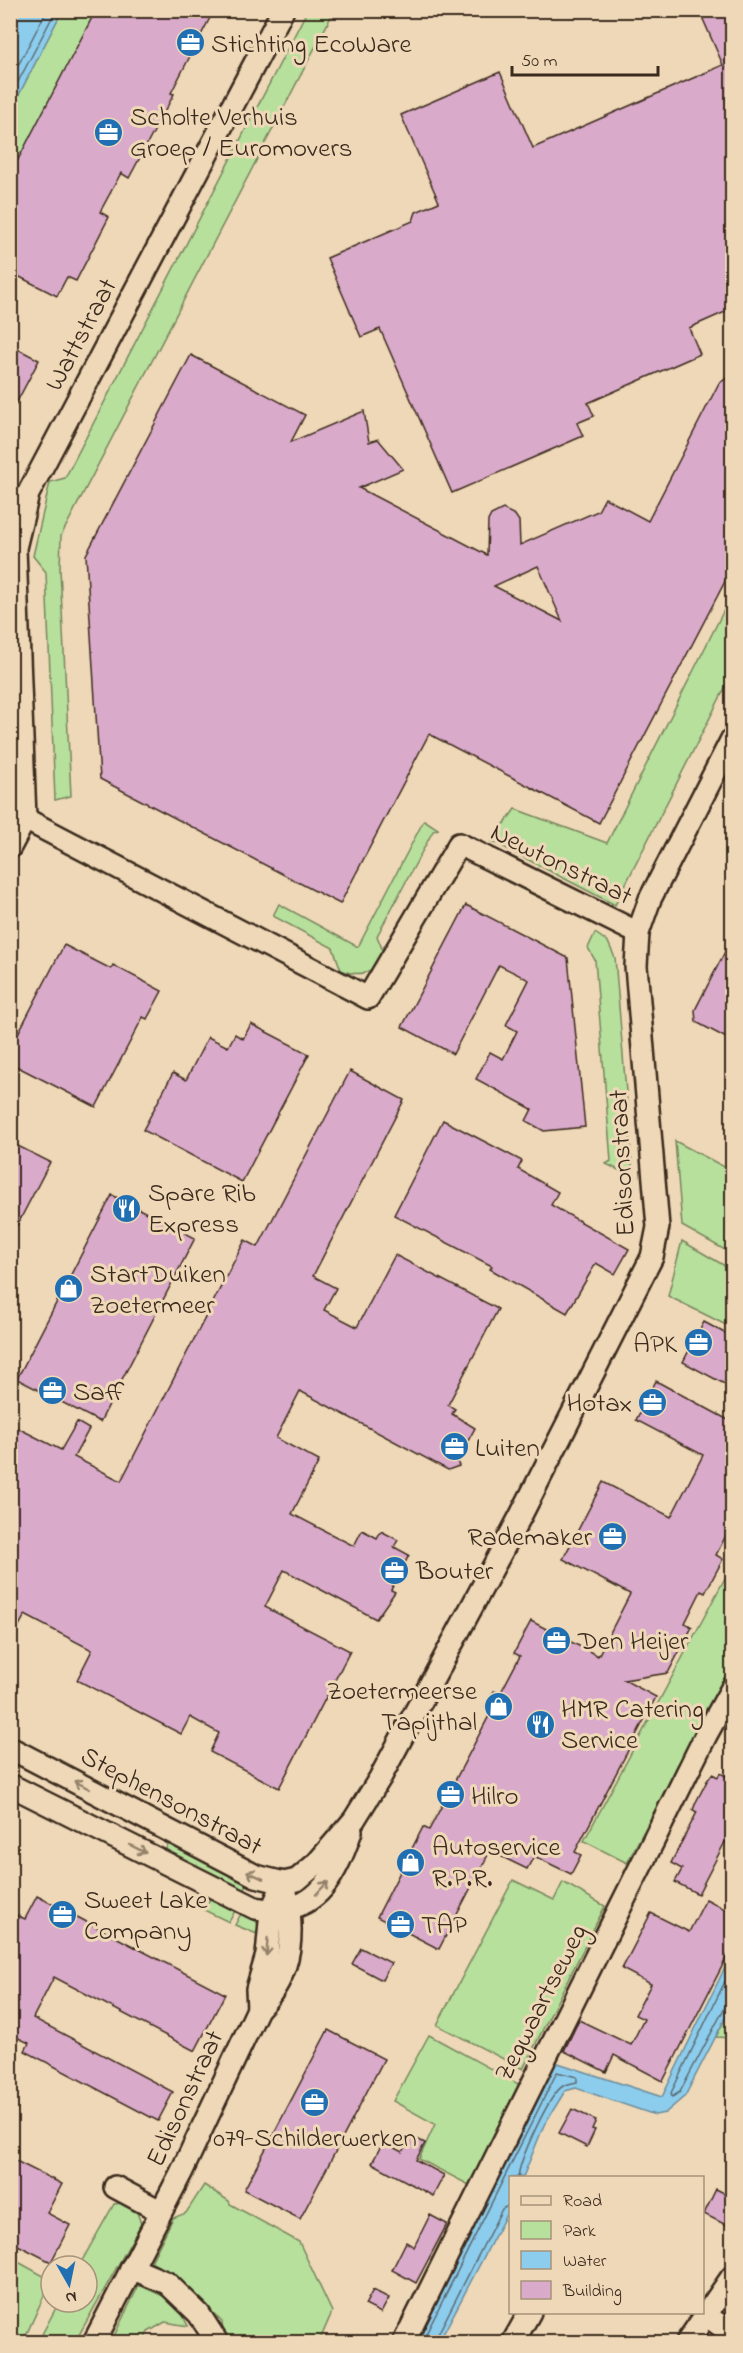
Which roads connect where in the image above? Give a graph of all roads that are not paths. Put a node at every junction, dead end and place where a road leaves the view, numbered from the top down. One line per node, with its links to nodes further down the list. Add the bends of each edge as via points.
1 (282, 10): 3 (street, Wattstraat, via 28,494 15,548)
2 (732, 739): 5 (street, Edisonstraat, via 650,899)
3 (18, 817): 4 (street); 5 (street, Newtonstraat, via 368,998 459,844)
4 (10, 847)
5 (638, 933): 9 (street, Edisonstraat, via 636,966 658,1227 652,1257 520,1517)
6 (732, 1688): 21 (street, Zegwaartseweg)
7 (10, 1748): 10 (street, Stephensonstraat, one-way to 7, via 256,1876)
8 (10, 1785): 11 (street, one-way to 11, via 255,1908)
9 (354, 1820): 10 (street, Edisonstraat, via 306,1875); 11 (street, Edisonstraat, one-way to 9, via 319,1893 330,1879)
10 (284, 1883): 11 (street, Stephensonstraat)
11 (281, 1911): 13 (street, Edisonstraat, via 286,1965 274,1992 258,2008)
12 (115, 2187): 13 (street, Edisonstraat)
13 (160, 2211): 14 (street, Edisonstraat)
14 (131, 2268): 19 (street, Edisonstraat); 20 (street, via 167,2283 199,2314)
15 (732, 2277): 17 (street)
16 (529, 2314): 22 (street)
17 (706, 2315): 18 (street); 23 (street)
18 (732, 2334)
19 (94, 2343)
20 (217, 2343)
21 (404, 2343)
22 (513, 2343)
23 (687, 2343)

